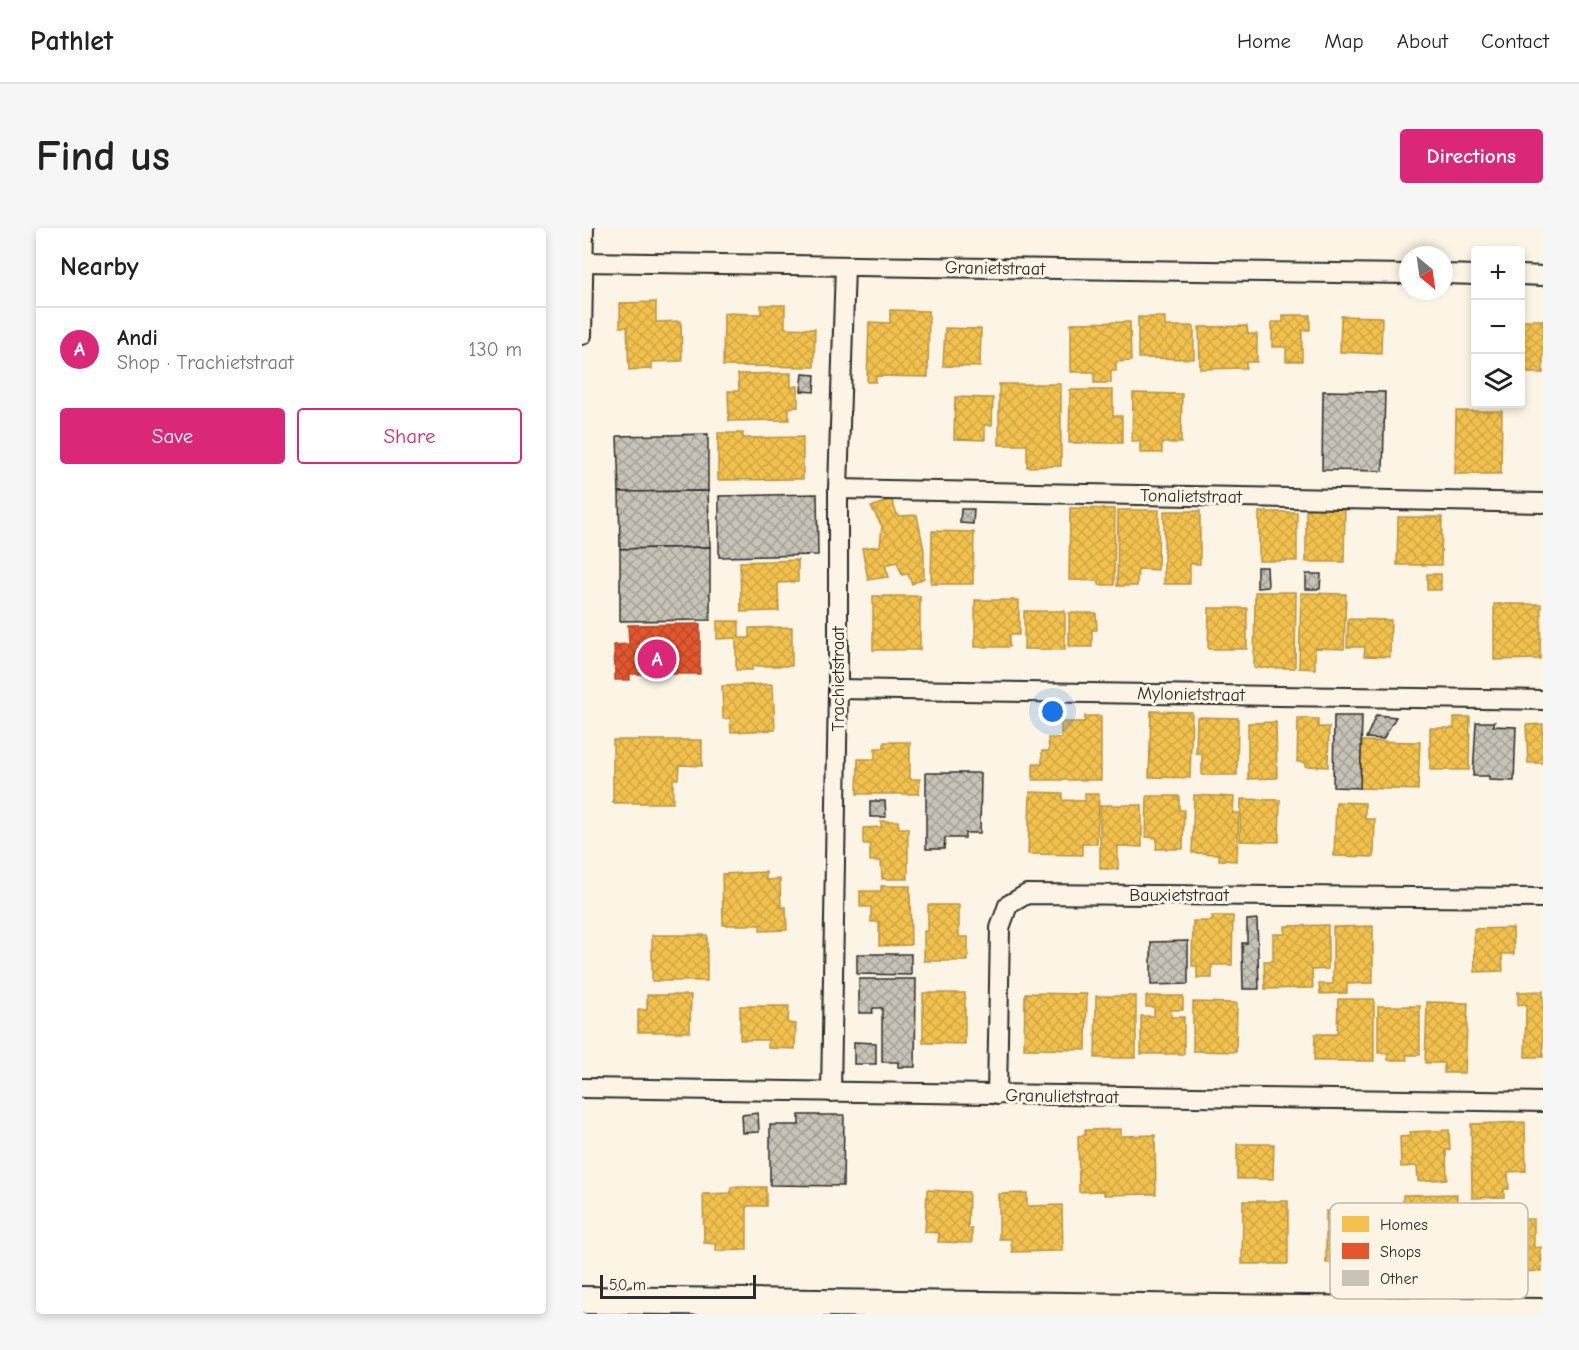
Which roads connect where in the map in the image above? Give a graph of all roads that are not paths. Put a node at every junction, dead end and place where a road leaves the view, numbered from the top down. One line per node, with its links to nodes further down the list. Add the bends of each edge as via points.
1 (584, 228): 2 (street)
2 (583, 262): 3 (street, Granietstraat); 9 (street)
3 (845, 266): 4 (street, Granietstraat); 10 (street, Trachietstraat)
4 (1399, 274)
5 (1453, 274): 6 (street)
6 (1471, 275)
7 (1525, 275): 8 (street)
8 (1543, 276)
9 (582, 335)
10 (838, 489): 11 (street, Tonalietstraat); 12 (street, Trachietstraat)
11 (1543, 502)
12 (838, 689): 13 (street, Mylonietstraat); 16 (street, Trachietstraat)
13 (1543, 700)
14 (1543, 898): 17 (street, Bauxietstraat, via 1027,894 1008,905 1000,928)
15 (582, 1088): 16 (street, Granulietstraat)
16 (831, 1092): 17 (street, Granulietstraat)
17 (998, 1095): 18 (street, Granulietstraat)
18 (1543, 1102)
19 (582, 1300): 20 (street)
20 (1543, 1312)

